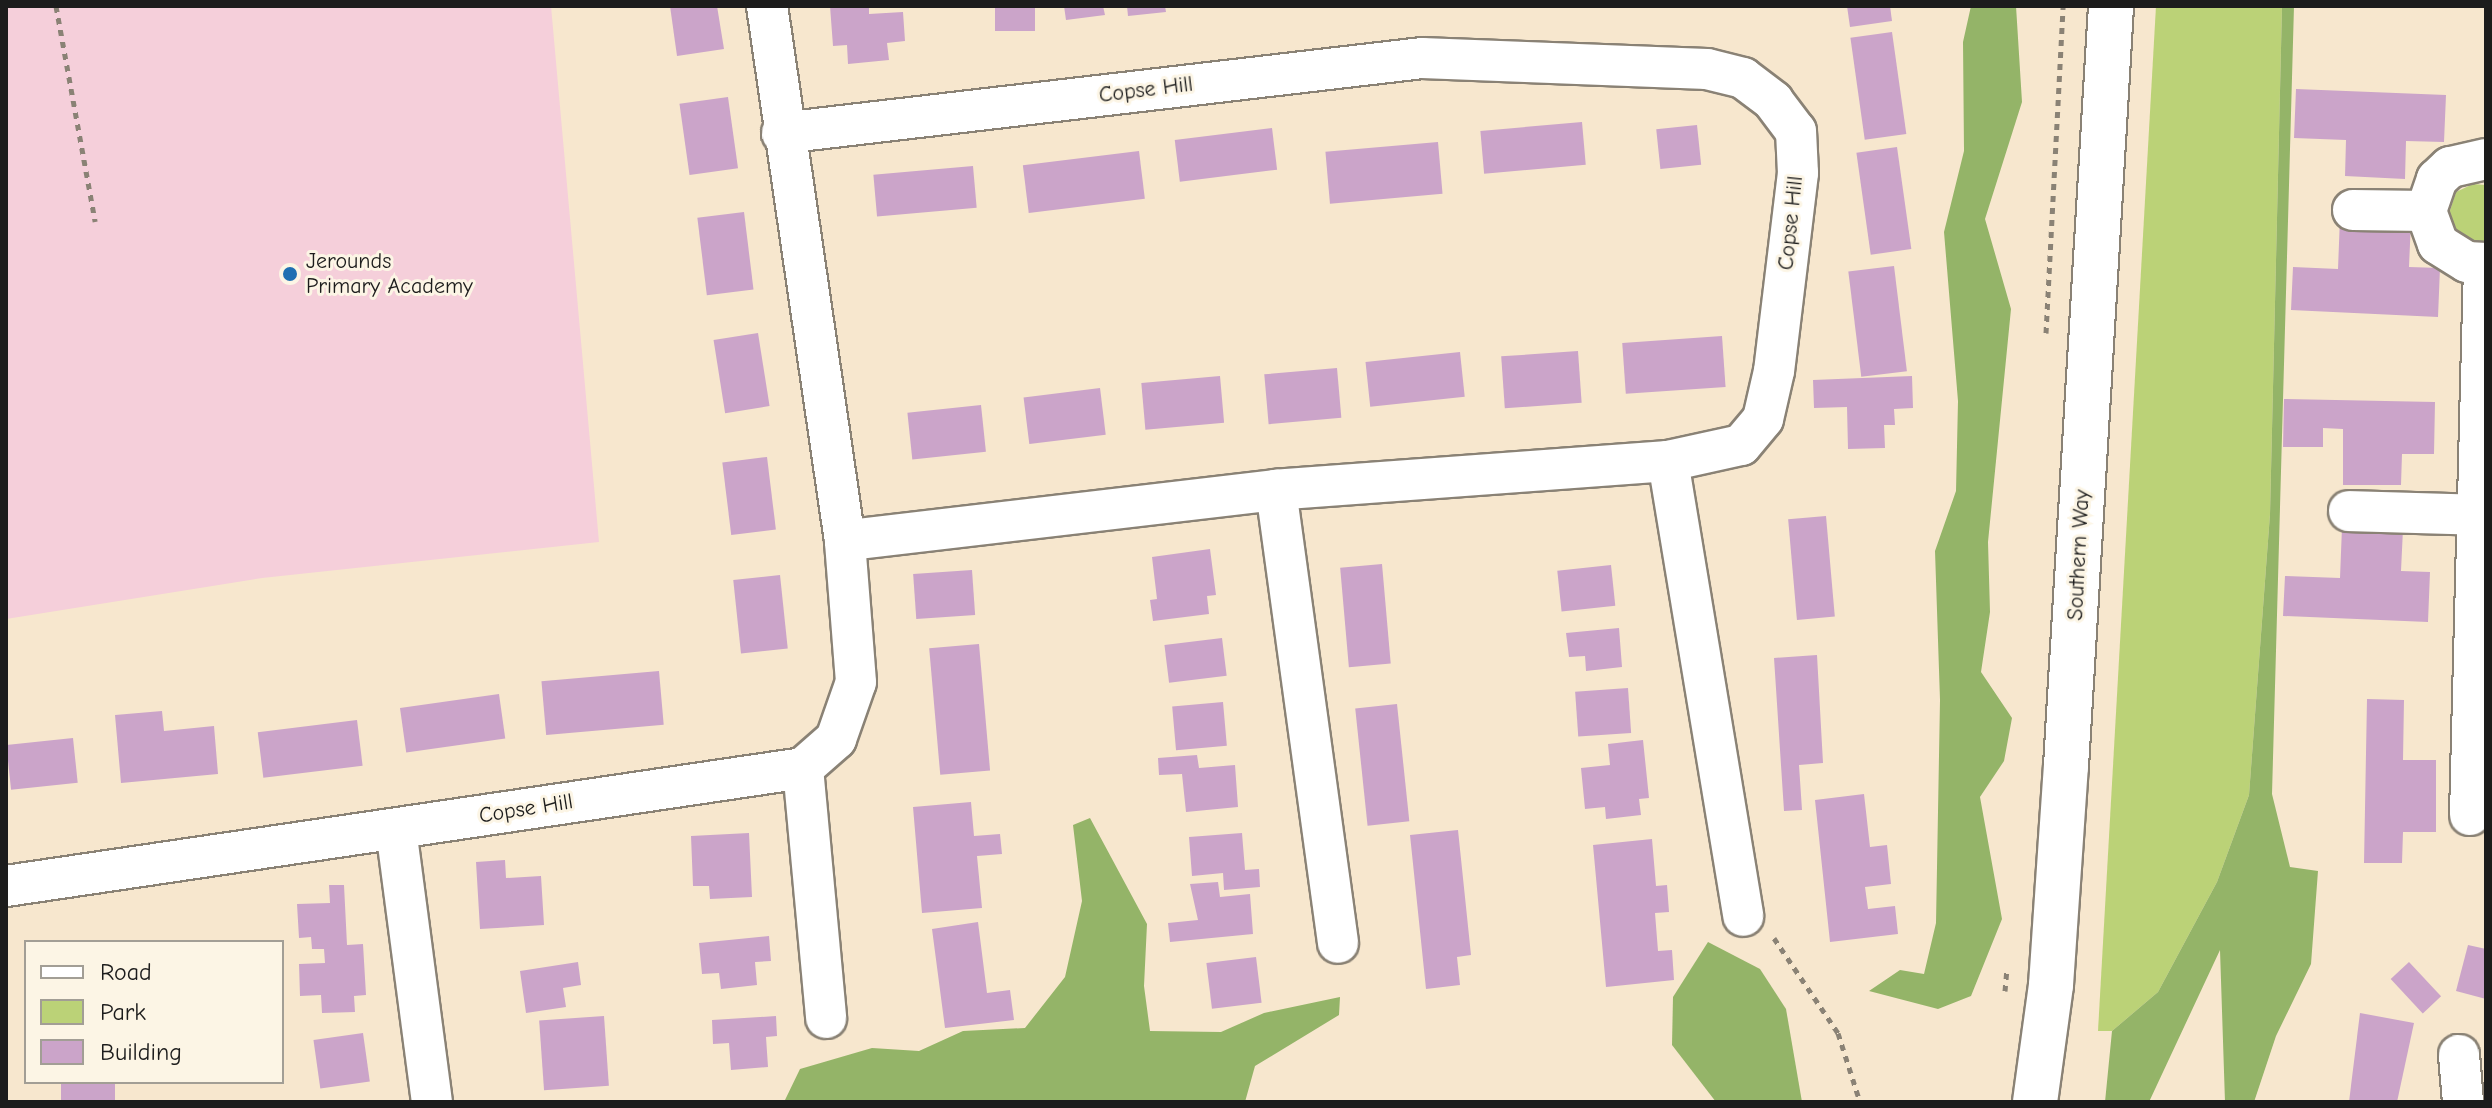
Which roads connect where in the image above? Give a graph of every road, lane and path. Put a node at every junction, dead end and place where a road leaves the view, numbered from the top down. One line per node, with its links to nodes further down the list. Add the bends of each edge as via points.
1 (56, 6): 8 (path)
2 (767, 6): 4 (street)
3 (2111, 6): 25 (main road, Southern Way, via 2051,985)
4 (782, 133): 10 (street, Copse Hill, via 1422,58 1656,64 1743,78 1773,101 1796,131 1798,173 1774,371 1763,419 1741,445); 14 (street)
5 (2486, 159): 7 (street, via 2450,167 2433,187)
6 (2353, 210): 7 (street)
7 (2426, 211): 9 (street, via 2438,244 2467,262)
8 (95, 221)
9 (2485, 263): 13 (street)
10 (1668, 461): 11 (street, Copse Hill); 19 (street)
11 (1276, 490): 14 (street, Copse Hill); 20 (street)
12 (2349, 511): 13 (street)
13 (2482, 514): 16 (street)
14 (845, 541): 15 (street, via 856,682 836,739)
15 (803, 768): 17 (street, Copse Hill); 21 (street)
16 (2470, 815)
17 (396, 829): 18 (street, Copse Hill); 23 (street)
18 (6, 886)
19 (1743, 916): 24 (path, via 1774,938 1838,1033)
20 (1338, 943)
21 (826, 1018)
22 (2459, 1055): 26 (street)
23 (432, 1102)
24 (1860, 1102)
25 (2035, 1102)
26 (2463, 1102)

